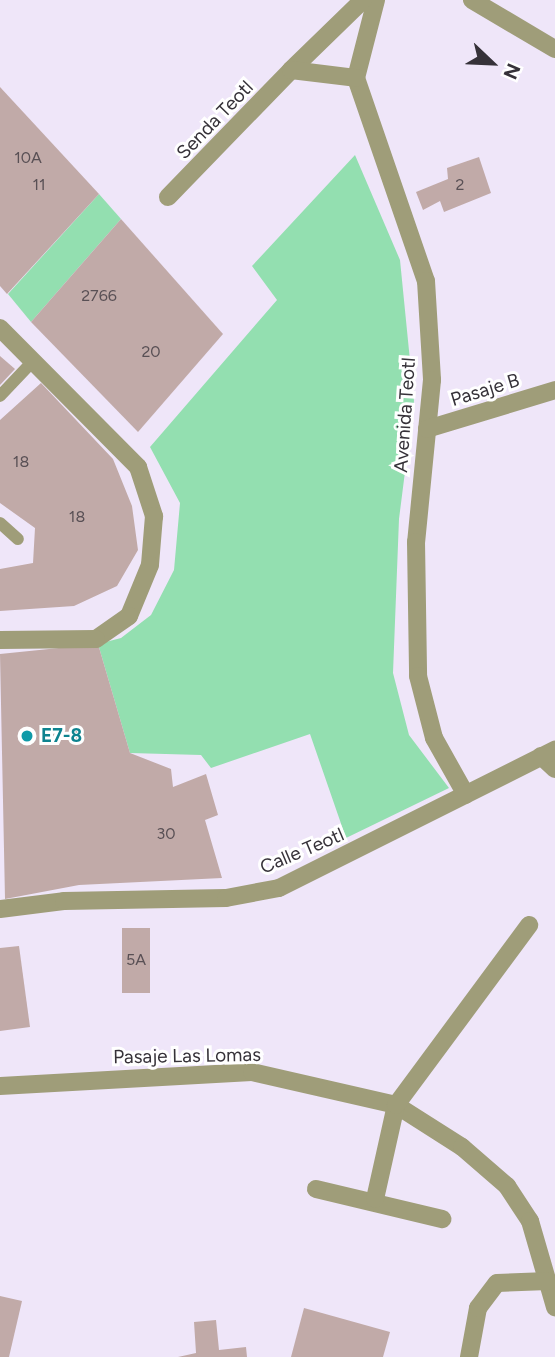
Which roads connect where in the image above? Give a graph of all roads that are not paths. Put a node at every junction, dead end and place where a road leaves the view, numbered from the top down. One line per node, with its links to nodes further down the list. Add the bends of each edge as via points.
1 (363, 0): 5 (street, Senda Teotl)
2 (376, 0): 6 (street)
3 (472, 0): 4 (street)
4 (555, 49)
5 (291, 70): 6 (street); 7 (street, Senda Teotl)
6 (356, 78): 12 (street, Avenida Teotl, via 426,281)
7 (168, 197)
8 (0, 328): 9 (street)
9 (34, 360): 11 (lane); 15 (street, via 138,467 155,516 150,565 129,616 96,639)
10 (555, 390): 12 (street, Pasaje B)
11 (0, 396)
12 (427, 429): 18 (street, Avenida Teotl, via 415,542 418,676 434,737)
13 (0, 523): 14 (lane)
14 (18, 539)
15 (0, 640)
16 (548, 753): 17 (street); 18 (street, Calle Teotl)
17 (555, 769)
18 (466, 795): 19 (street, Calle Teotl, via 279,888 226,898 64,901)
19 (0, 909)
20 (529, 925): 22 (street)
21 (0, 1086): 22 (street, Pasaje Las Lomas, via 252,1072)
22 (396, 1105): 24 (street); 26 (street, Pasaje Las Lomas, via 462,1147 508,1186 530,1221)
23 (316, 1189): 24 (street)
24 (375, 1199): 25 (street)
25 (442, 1219)
26 (548, 1281): 27 (street, Pasaje Las Lomas); 28 (street, via 497,1283 470,1328)
27 (555, 1307)
28 (468, 1357)

